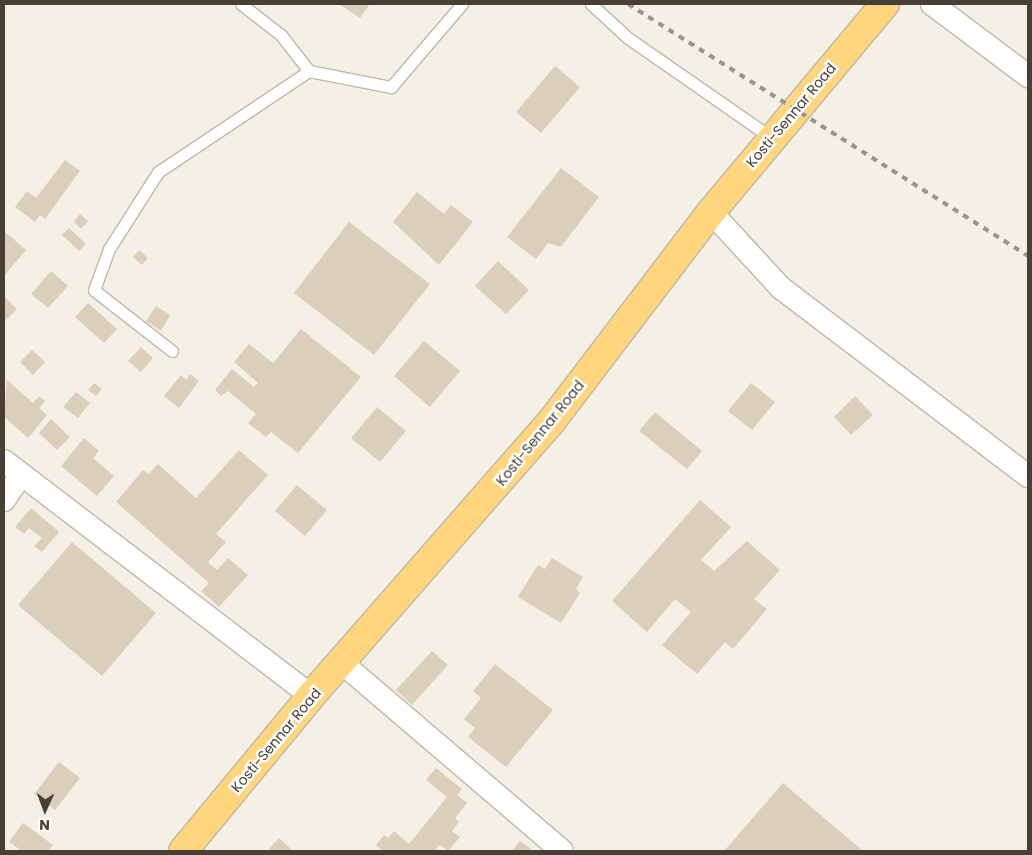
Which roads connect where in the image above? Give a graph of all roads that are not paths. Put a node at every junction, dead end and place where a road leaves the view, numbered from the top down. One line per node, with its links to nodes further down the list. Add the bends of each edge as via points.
1 (241, 4): 6 (lane, via 281,35)
2 (462, 4): 6 (lane, via 391,87)
3 (591, 4): 8 (lane, via 628,38)
4 (885, 4): 8 (highway, Kosti-Sennar Road)
5 (932, 4): 7 (street)
6 (310, 71): 10 (lane, via 158,172 109,249 94,290)
7 (1028, 76)
8 (772, 138): 9 (highway, Kosti-Sennar Road)
9 (711, 212): 13 (street, via 781,288); 15 (highway, Kosti-Sennar Road, via 551,422)
10 (172, 351)
11 (4, 460): 12 (street)
12 (21, 475): 14 (street); 16 (street)
13 (1028, 476)
14 (4, 500)
15 (342, 663): 16 (highway, Kosti-Sennar Road); 18 (street)
16 (311, 696): 17 (highway, Kosti-Sennar Road)
17 (182, 851)
18 (562, 851)

